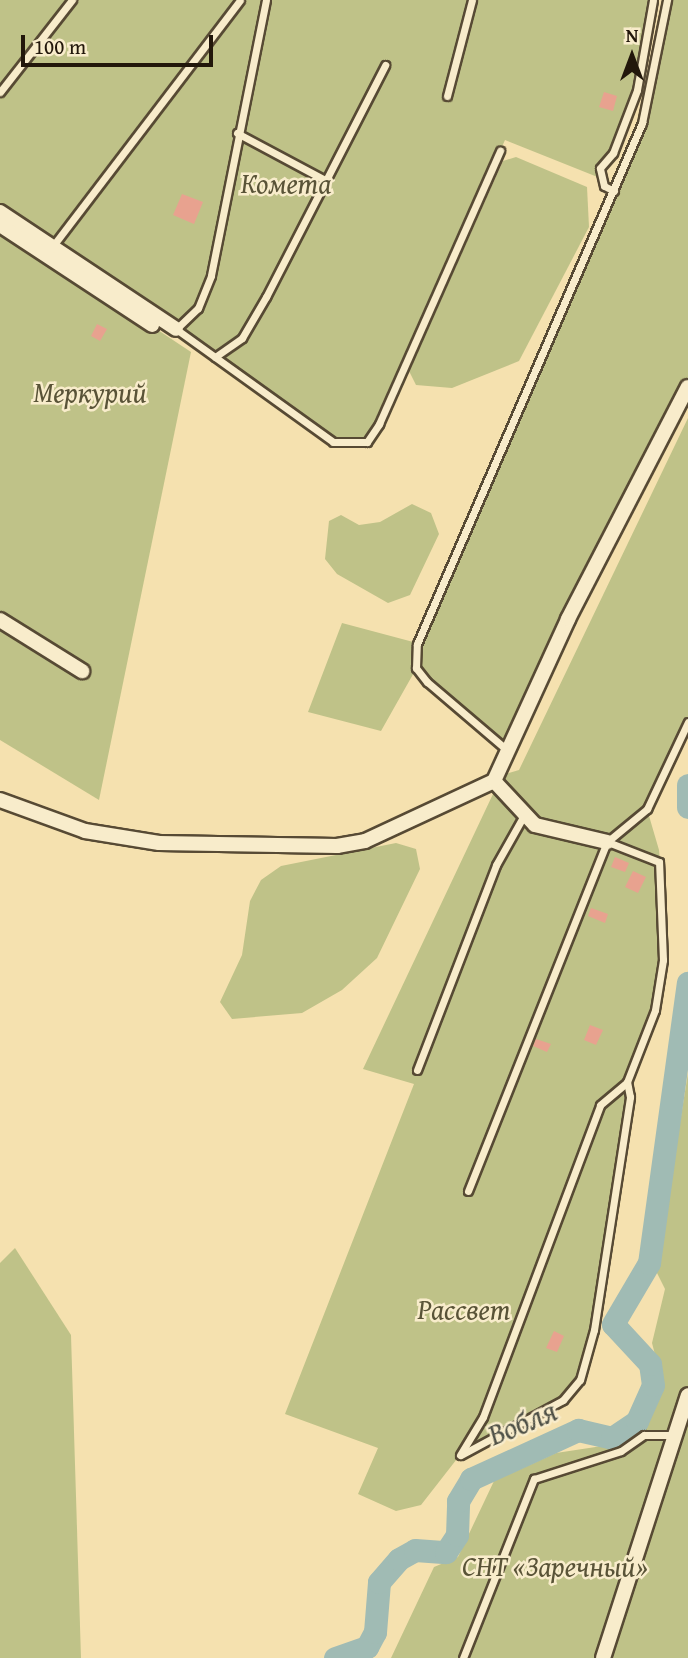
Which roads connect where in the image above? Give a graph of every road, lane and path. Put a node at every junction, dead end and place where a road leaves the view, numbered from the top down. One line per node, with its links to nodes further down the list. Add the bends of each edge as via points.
1 (72, 0): 8 (lane)
2 (240, 0): 16 (lane)
3 (266, 0): 10 (lane)
4 (472, 0): 9 (lane)
5 (653, 0): 13 (lane, via 637,90 613,153 600,168 604,186)
6 (667, 0): 13 (lane, via 651,93)
7 (384, 65): 12 (lane)
8 (0, 92)
9 (447, 96)
10 (237, 132): 12 (lane); 18 (lane, via 211,276 198,308)
11 (500, 151): 19 (lane, via 367,442 347,447 333,442)
12 (325, 180): 19 (lane, via 242,338)
13 (614, 191): 24 (lane, via 415,655 427,681)
14 (0, 212): 16 (street)
15 (0, 225): 17 (street)
16 (52, 247): 18 (street)
17 (152, 325)
18 (176, 329): 19 (lane)
19 (215, 356)
20 (688, 387): 24 (street)
21 (0, 620): 22 (street)
22 (82, 671)
23 (688, 722): 28 (lane, via 647,809)
24 (508, 750): 25 (street)
25 (494, 781): 26 (street, via 365,841 337,846 159,843 85,831); 27 (street)
26 (0, 800)
27 (523, 817): 28 (street); 29 (lane, via 496,865)
28 (607, 842): 30 (lane, via 659,862 664,908 655,1010); 31 (lane)
29 (417, 1070)
30 (626, 1082): 30 (lane, via 600,1105 483,1417 460,1455 563,1401 580,1380 594,1330 593,1305 630,1097)
31 (468, 1191)
32 (688, 1395): 33 (street)
33 (676, 1435): 34 (lane, via 644,1435 621,1451 534,1479); 35 (street)
34 (463, 1658)
35 (603, 1658)

